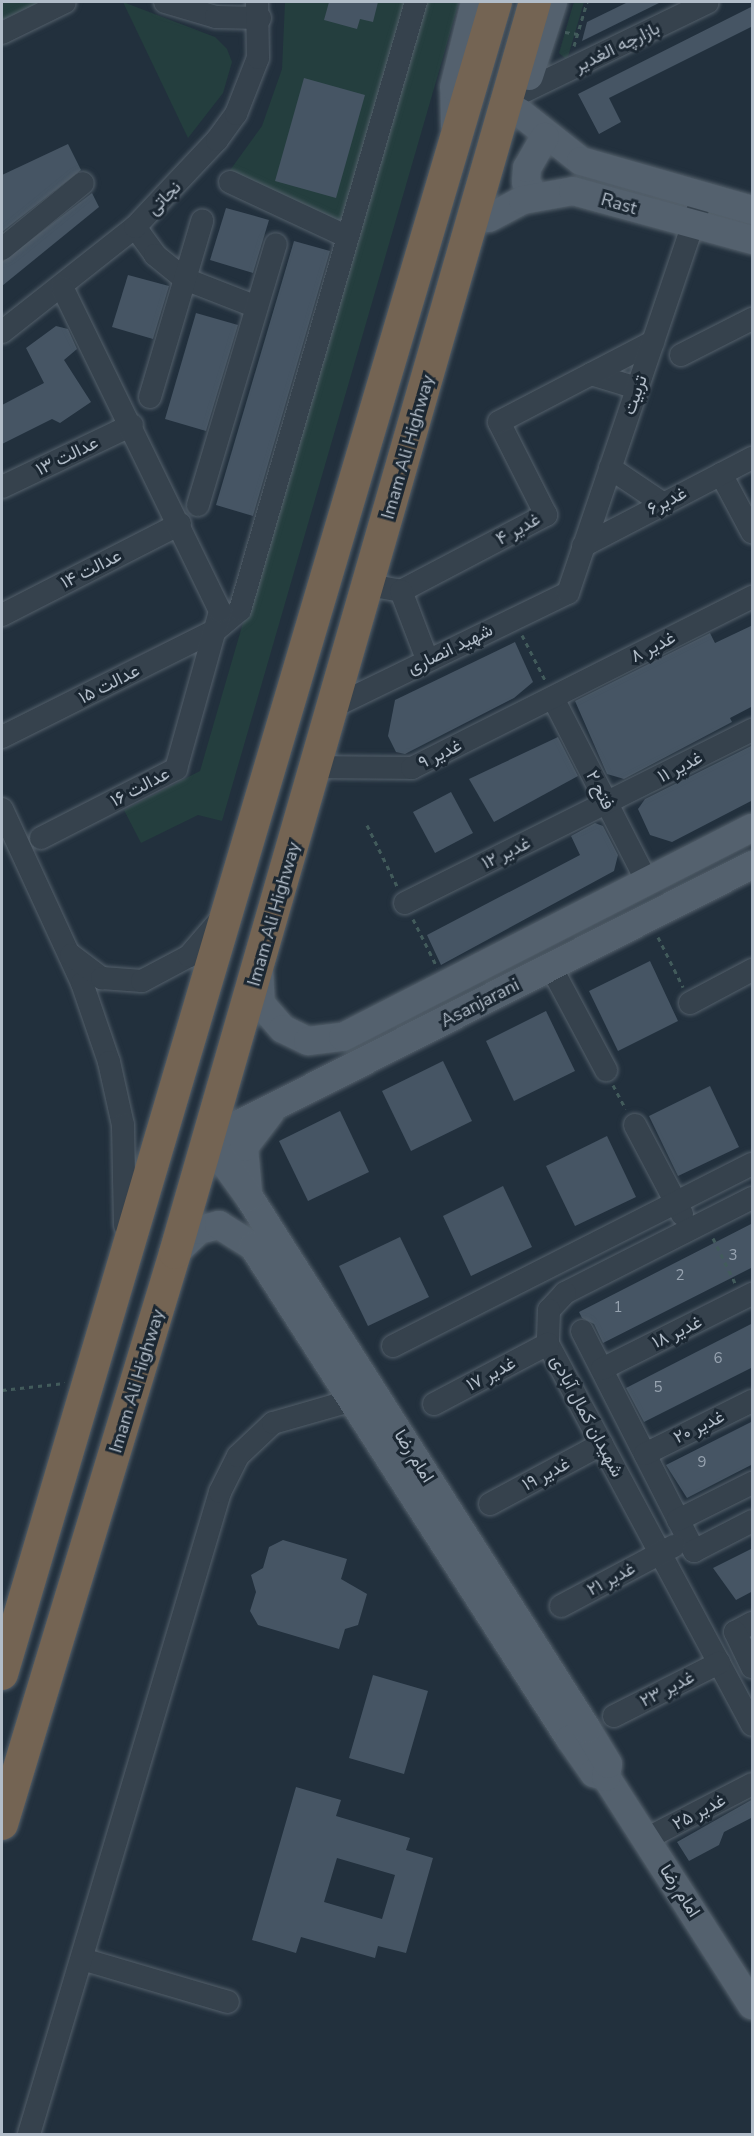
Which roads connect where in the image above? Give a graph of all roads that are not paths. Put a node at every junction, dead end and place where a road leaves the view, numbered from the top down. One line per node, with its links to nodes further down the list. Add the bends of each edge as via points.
1 (64, 2): 10 (street)
2 (165, 2): 9 (street, via 216,17)
3 (416, 2): 23 (street, عدالت ۱۵)
4 (475, 2): 13 (main road, via 454,87)
5 (496, 2): 13 (highway)
6 (535, 2): 38 (highway, Imam Ali Highway)
7 (553, 2): 11 (main road)
8 (708, 2): 11 (street, بازارچه الغدیر, via 567,72)
9 (259, 10): 22 (street, نجاتی, via 258,58 236,114 195,166)
10 (2, 33)
11 (522, 102): 12 (main road, Rast); 19 (main road)
12 (545, 137): 16 (main road, via 527,168 526,182); 17 (main road, Rast, via 582,161)
13 (455, 140): 67 (highway)
14 (230, 182): 23 (street)
15 (83, 183): 26 (street)
16 (535, 197): 19 (main road, Rast); 21 (main road, Rast, via 573,192)
17 (702, 197): 18 (main road, Rast); 21 (street, تربیت)
18 (753, 210)
19 (489, 218): 38 (main road, via 434,409)
20 (202, 221): 27 (street)
21 (693, 225): 24 (main road, Rast); 32 (street, تربیت)
22 (135, 226): 27 (street, via 155,255); 28 (street, نجاتی)
23 (348, 237): 53 (street, عدالت ۱۵, via 240,610)
24 (753, 240)
25 (276, 243): 29 (street)
26 (2, 249)
27 (185, 279): 29 (street); 36 (street)
28 (62, 287): 31 (street, نجاتی); 37 (street, عدالت ۱۶)
29 (256, 307): 44 (street)
30 (750, 327): 33 (street)
31 (2, 332)
32 (653, 342): 34 (street, غدیر ۴); 35 (street, تربیت)
33 (681, 355)
34 (591, 374): 35 (street); 49 (street, غدیر ۴, via 499,422 546,515)
35 (637, 388): 40 (street, تربیت)
36 (150, 397)
37 (132, 425): 42 (street, عدالت ۱۳); 45 (street, عدالت ۱۶)
38 (408, 447): 48 (highway, Imam Ali Highway)
39 (753, 458): 41 (street, غدیر۶)
40 (610, 468): 43 (street); 47 (street, تربیت)
41 (721, 474): 43 (street, غدیر۶); 46 (street)
42 (2, 488)
43 (662, 503): 47 (street, غدیر۶)
44 (198, 505)
45 (180, 524): 52 (street, عدالت ۱۴); 53 (street, عدالت ۱۶, via 220,611)
46 (753, 532)
47 (584, 546): 50 (street, تربیت)
48 (368, 585): 49 (street); 56 (highway, Imam Ali Highway)
49 (400, 591): 54 (street)
50 (567, 594): 54 (street, شهید انصاری)
51 (753, 597): 55 (street, غدیر ۸)
52 (2, 615)
53 (216, 630): 58 (street, عدالت ۱۵); 64 (street, عدالت ۱۶, via 176,769)
54 (427, 659): 56 (street, شهید انصاری)
55 (554, 698): 59 (street, غدیر ۹, via 412,768); 60 (street, فتح ۲)
56 (333, 707): 59 (highway, Imam Ali Highway)
57 (753, 730): 60 (street, غدیر ۱۱)
58 (2, 738)
59 (316, 767): 70 (highway, Imam Ali Highway)
60 (608, 804): 66 (street, فتح ۲); 68 (street, غدیر ۱۲)
61 (2, 809): 63 (street)
62 (753, 828): 66 (main road, Asanjarani)
63 (7, 834): 69 (street)
64 (41, 838)
65 (753, 865): 71 (main road, Asanjarani)
66 (647, 882): 74 (main road, Asanjarani)
67 (232, 901): 69 (street, via 197,948 142,981 102,978); 87 (highway)
68 (405, 903)
69 (66, 950): 87 (street, via 117,1092 128,1183)
70 (259, 966): 74 (main road, Asanjarani, via 261,1004 283,1029 308,1041); 79 (highway, Imam Ali Highway)
71 (551, 967): 75 (street); 76 (main road, Asanjarani)
72 (753, 970): 73 (street)
73 (690, 1003)
74 (343, 1037): 76 (main road, via 329,1049 326,1062)
75 (606, 1070)
76 (346, 1071): 77 (main road, Asanjarani)
77 (283, 1100): 79 (main road, Asanjarani); 81 (main road, via 244,1147 242,1171)
78 (634, 1125): 83 (street)
79 (208, 1140): 81 (main road, امام رضا); 85 (highway, Imam Ali Highway)
80 (753, 1164): 83 (street)
81 (249, 1197): 86 (main road, امام رضا)
82 (753, 1198): 84 (street, شهیدان کمال آبادی)
83 (675, 1201): 84 (street); 91 (street)
84 (697, 1226): 90 (street, شهیدان کمال آبادی, via 565,1293 549,1310)
85 (175, 1253): 86 (main road, امام رضا, via 199,1230 219,1225 237,1231); 112 (highway, Imam Ali Highway)
86 (276, 1258): 93 (main road, امام رضا); 110 (main road, امام رضا, via 603,1755)
87 (124, 1264): 107 (highway)
88 (748, 1297): 92 (street, غدیر ۱۸)
89 (582, 1331): 92 (street)
90 (548, 1344): 95 (street, غدیر ۱۷); 96 (street, شهیدان کمال آبادی)
91 (393, 1346)
92 (602, 1369): 97 (street)
93 (353, 1400): 110 (main road, امام رضا, via 570,1739 594,1773); 114 (street, via 273,1423 238,1456 220,1492)
94 (753, 1401): 97 (street, غدیر ۲۰)
95 (434, 1404)
96 (602, 1444): 99 (street, غدیر ۱۹); 102 (street, شهیدان کمال آبادی)
97 (645, 1454): 101 (street)
98 (753, 1484): 101 (street)
99 (490, 1504)
100 (753, 1521): 101 (street)
101 (687, 1536): 102 (street, غدیر ۲۱)
102 (660, 1552): 103 (street, غدیر ۲۱); 105 (street, شهیدان کمال آبادی)
103 (561, 1606)
104 (744, 1628): 106 (street)
105 (719, 1663): 108 (street, غدیر ۲۳); 109 (street, شهیدان کمال آبادی)
106 (753, 1667)
107 (2, 1674)
108 (614, 1716)
109 (753, 1725)
110 (606, 1778): 113 (main road, امام رضا)
111 (753, 1784): 113 (street, غدیر ۲۵)
112 (2, 1824)
113 (646, 1839): 116 (main road, امام رضا)
114 (82, 1959): 115 (street); 117 (street)
115 (228, 2002)
116 (753, 2005)
117 (29, 2134)

